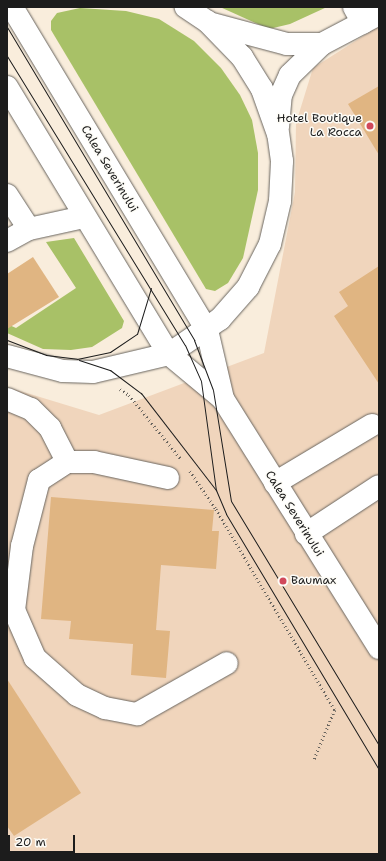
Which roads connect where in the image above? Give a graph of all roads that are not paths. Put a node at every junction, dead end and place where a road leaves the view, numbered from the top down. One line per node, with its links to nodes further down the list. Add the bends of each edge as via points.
1 (12, 7): 12 (main road, Calea Severinului)
2 (186, 7): 4 (main road)
3 (365, 14): 5 (main road)
4 (208, 22): 5 (main road, via 287,44); 7 (main road, via 246,63 262,89)
5 (322, 44): 7 (main road, via 290,75 282,95)
6 (7, 87): 9 (main road, Calea Severinului)
7 (278, 134): 12 (main road, via 282,161 280,201 270,244 248,286)
8 (7, 195): 10 (main road)
9 (84, 217): 10 (main road); 13 (main road, Calea Severinului)
10 (29, 229): 11 (main road)
11 (7, 241)
12 (207, 330): 13 (main road); 16 (main road, Calea Severinului)
13 (169, 354): 14 (main road, via 93,372 63,371); 16 (main road, Calea Severinului)
14 (7, 356)
15 (7, 399): 18 (main road, via 31,409 50,428)
16 (223, 399): 20 (main road, Calea Severinului)
17 (372, 425): 20 (main road)
18 (67, 462): 19 (main road, via 94,462); 23 (main road, via 39,480 22,546)
19 (168, 478)
20 (275, 483): 22 (main road, Calea Severinului)
21 (379, 486): 22 (main road)
22 (306, 534): 24 (main road, Calea Severinului)
23 (11, 612): 25 (main road, via 35,658 77,695 105,708 137,714)
24 (379, 648)
25 (227, 663)

